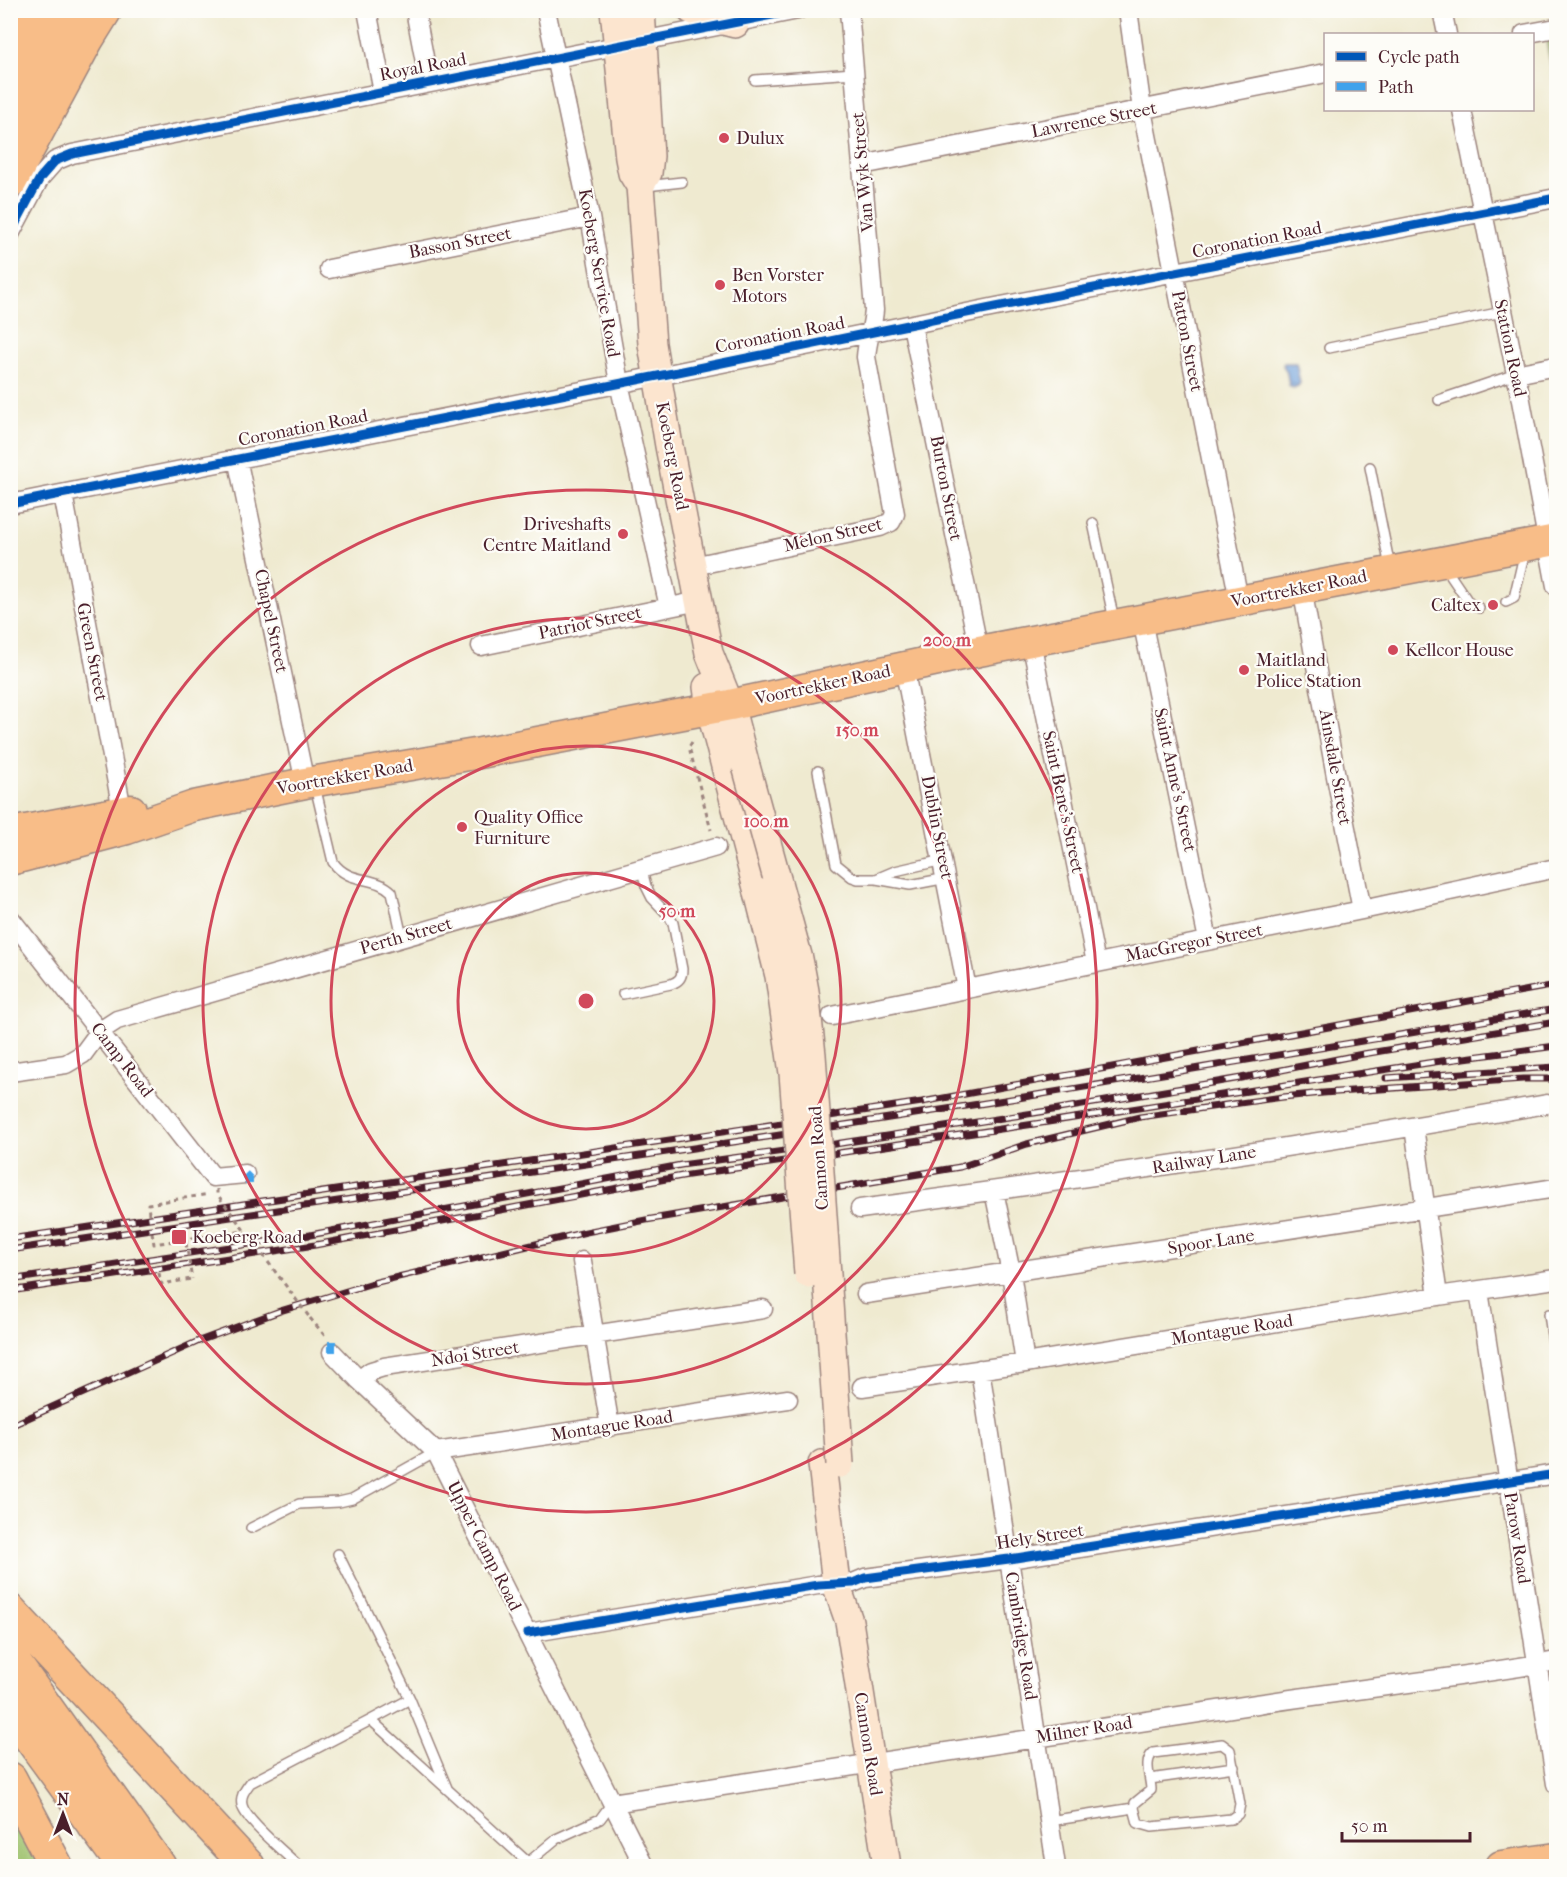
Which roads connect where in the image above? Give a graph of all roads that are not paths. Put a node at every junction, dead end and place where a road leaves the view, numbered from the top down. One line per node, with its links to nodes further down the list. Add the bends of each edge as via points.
1 (35, 10): 22 (highway)
2 (55, 10): 25 (highway)
3 (67, 10): 31 (highway)
4 (105, 10): 33 (highway)
5 (367, 10): 28 (street)
6 (415, 10): 27 (street)
7 (546, 10): 21 (street, Koeberg Service Road)
8 (614, 10): 20 (main road, Koeberg Road)
9 (641, 10): 20 (main road, Koeberg Road)
10 (691, 10): 16 (main road)
11 (798, 10): 15 (street, Royal Road)
12 (849, 10): 23 (street, Van Wyk Street)
13 (1128, 10): 29 (street, Patton Street)
14 (1442, 10): 18 (street)
15 (763, 14): 16 (street, Royal Road)
16 (735, 24): 20 (street, Royal Road)
17 (1557, 28): 19 (street)
18 (1447, 33)
19 (1530, 33)
20 (630, 44): 21 (street, Royal Road); 35 (main road, Koeberg Road, via 629,158)
21 (555, 57): 27 (street, Royal Road); 38 (street, Koeberg Service Road)
22 (10, 63)
23 (854, 73): 26 (lane); 32 (street, Van Wyk Street)
24 (1324, 73): 29 (street, Lawrence Street)
25 (10, 76)
26 (755, 80)
27 (429, 83): 28 (street, Royal Road)
28 (383, 92): 39 (street, Royal Road, via 72,154 55,161 40,178)
29 (1142, 110): 32 (street, Lawrence Street); 41 (street, Patton Street)
30 (1462, 111): 37 (street, Station Road)
31 (11, 120)
32 (862, 165): 44 (street, Van Wyk Street, via 874,310)
33 (10, 182)
34 (681, 182): 35 (lane)
35 (640, 186): 48 (main road, Koeberg Road)
36 (1557, 198): 37 (street, Coronation Road)
37 (1482, 213): 41 (street, Coronation Road); 42 (street, Station Road)
38 (590, 217): 40 (street, Basson Street); 49 (street, Koeberg Service Road)
39 (10, 234)
40 (329, 269)
41 (1173, 273): 43 (street, Coronation Road); 62 (street, Patton Street)
42 (1502, 312): 45 (lane); 47 (street, Station Road)
43 (912, 325): 44 (street, Coronation Road); 70 (street, Burton Street)
44 (870, 334): 48 (street, Coronation Road); 58 (street, Melon Street, via 866,357 896,514 891,522)
45 (1329, 348)
46 (1557, 366): 47 (street)
47 (1516, 374): 50 (lane); 56 (street, Station Road)
48 (657, 376): 49 (street, Coronation Road); 58 (main road, Koeberg Road)
49 (619, 383): 51 (street, Coronation Road); 65 (street, Koeberg Service Road)
50 (1439, 400)
51 (237, 458): 53 (street, Coronation Road); 74 (street, Chapel Street)
52 (1370, 467): 59 (lane)
53 (63, 494): 54 (street, Coronation Road); 76 (street, Green Street)
54 (10, 504)
55 (1093, 523): 67 (lane)
56 (1544, 542): 57 (main road, Voortrekker Road); 60 (street, Station Road); 64 (lane, via 1514,598)
57 (1441, 562): 59 (main road, Voortrekker Road); 66 (lane, via 1469,603)
58 (693, 566): 63 (main road, Koeberg Road)
59 (1391, 571): 61 (main road, Voortrekker Road)
60 (1557, 586)
61 (1302, 588): 62 (main road, Voortrekker Road); 84 (street, Ainsdale Street)
62 (1239, 600): 67 (main road, Voortrekker Road)
63 (699, 601): 65 (street, Patriot Street); 72 (main road, Koeberg Road)
64 (1506, 602)
65 (669, 606): 69 (street, Patriot Street)
66 (1479, 608)
67 (1129, 623): 68 (main road, Voortrekker Road); 87 (street, Saint Anne's Street)
68 (1031, 641): 70 (main road, Voortrekker Road); 88 (street, Saint Bene's Street)
69 (481, 646)
70 (979, 651): 71 (main road, Voortrekker Road)
71 (904, 667): 72 (main road, Voortrekker Road); 82 (street, Dublin Street)
72 (720, 707): 74 (main road, Voortrekker Road); 124 (main road, Cannon Road, bridge, via 787,1022)
73 (818, 771): 83 (lane, via 836,864 852,877)
74 (310, 782): 75 (main road, Voortrekker Road); 86 (lane, via 333,862 351,878 392,892)
75 (194, 806): 76 (main road, Voortrekker Road); 79 (main road, Voortrekker Road, via 127,829)
76 (122, 810): 77 (main road, Voortrekker Road)
77 (10, 833)
78 (714, 841): 80 (street, Perth Street)
79 (10, 860)
80 (641, 867): 86 (street, Perth Street); 90 (lane, via 652,898 673,923 682,976 671,984)
81 (1557, 868): 84 (street, MacGregor Street)
82 (945, 869): 83 (lane, via 895,871); 83 (lane, via 910,885); 89 (street, Dublin Street)
83 (876, 879)
84 (1362, 910): 87 (street, MacGregor Street)
85 (10, 918): 92 (street, Camp Road)
86 (402, 937): 92 (street, Perth Street, via 117,1020)
87 (1208, 940): 88 (street, MacGregor Street)
88 (1096, 963): 89 (street, MacGregor Street)
89 (968, 989): 91 (street, MacGregor Street)
90 (623, 994)
91 (832, 1016)
92 (100, 1031): 93 (street, via 83,1054 66,1064); 96 (street, Camp Road, via 213,1177)
93 (10, 1072)
94 (1546, 1104): 95 (street, Railway Lane)
95 (1414, 1127): 98 (street, Railway Lane); 100 (street)
96 (245, 1174)
97 (1557, 1188): 100 (street, Spoor Lane)
98 (994, 1191): 99 (street, Railway Lane); 102 (street)
99 (860, 1209)
100 (1426, 1209): 102 (street, Spoor Lane); 106 (street)
101 (582, 1261): 109 (street)
102 (1011, 1273): 105 (street, Spoor Lane); 111 (street)
103 (1557, 1279): 104 (street, Montague Road)
104 (1479, 1291): 106 (street, Montague Road); 120 (street, Parow Road)
105 (866, 1294)
106 (1438, 1296): 111 (street, Montague Road)
107 (764, 1309): 109 (street, Ndoi Street)
108 (1549, 1314): 112 (lane)
109 (595, 1336): 114 (street, Ndoi Street, via 384,1367); 117 (street)
110 (330, 1345): 114 (street, Upper Camp Road)
111 (1025, 1364): 113 (street, Montague Road)
112 (1557, 1364)
113 (980, 1369): 115 (street, Montague Road); 123 (street, Cambridge Road)
114 (359, 1380): 118 (street, Upper Camp Road)
115 (862, 1387)
116 (788, 1399): 117 (street, Montague Road)
117 (610, 1427): 118 (street, Montague Road)
118 (436, 1452): 121 (lane, via 352,1498 299,1504); 126 (street, Upper Camp Road)
119 (1557, 1474): 120 (street, Hely Street)
120 (1508, 1481): 123 (street, Hely Street); 129 (street, Parow Road)
121 (250, 1528)
122 (338, 1554): 130 (lane)
123 (1009, 1559): 124 (street, Hely Street); 133 (street, Cambridge Road)
124 (844, 1584): 126 (street, Hely Street); 134 (main road, Cannon Road)
125 (10, 1611): 148 (highway)
126 (528, 1633): 140 (street, Upper Camp Road)
127 (10, 1657): 147 (highway)
128 (1557, 1661): 129 (street, Milner Road)
129 (1537, 1664): 133 (street, Milner Road); 138 (street, Parow Road)
130 (410, 1699): 132 (lane); 139 (lane)
131 (10, 1710): 146 (highway)
132 (370, 1720): 139 (lane); 149 (lane, via 250,1783 243,1791 247,1816)
133 (1036, 1737): 134 (street, Milner Road); 142 (street, Cambridge Road)
134 (871, 1765): 140 (street, Milner Road); 151 (main road, Cannon Road)
135 (1234, 1767): 137 (lane); 137 (lane, via 1230,1750 1224,1744 1153,1753 1147,1760); 141 (lane, via 1240,1804 1238,1814 1231,1819 1152,1827 1138,1823)
136 (10, 1779): 145 (highway)
137 (1150, 1779): 141 (lane, via 1151,1790 1135,1803)
138 (1557, 1784)
139 (448, 1790): 144 (lane)
140 (612, 1803): 144 (lane, via 600,1819 556,1839); 150 (street, Upper Camp Road)
141 (1134, 1809): 142 (lane)
142 (1049, 1821): 152 (street, Cambridge Road)
143 (1557, 1858): 153 (main road)
144 (528, 1865)
145 (56, 1866)
146 (124, 1866)
147 (159, 1866)
148 (248, 1866)
149 (299, 1866)
150 (644, 1866)
151 (887, 1866)
152 (1056, 1866)
153 (1501, 1866)

